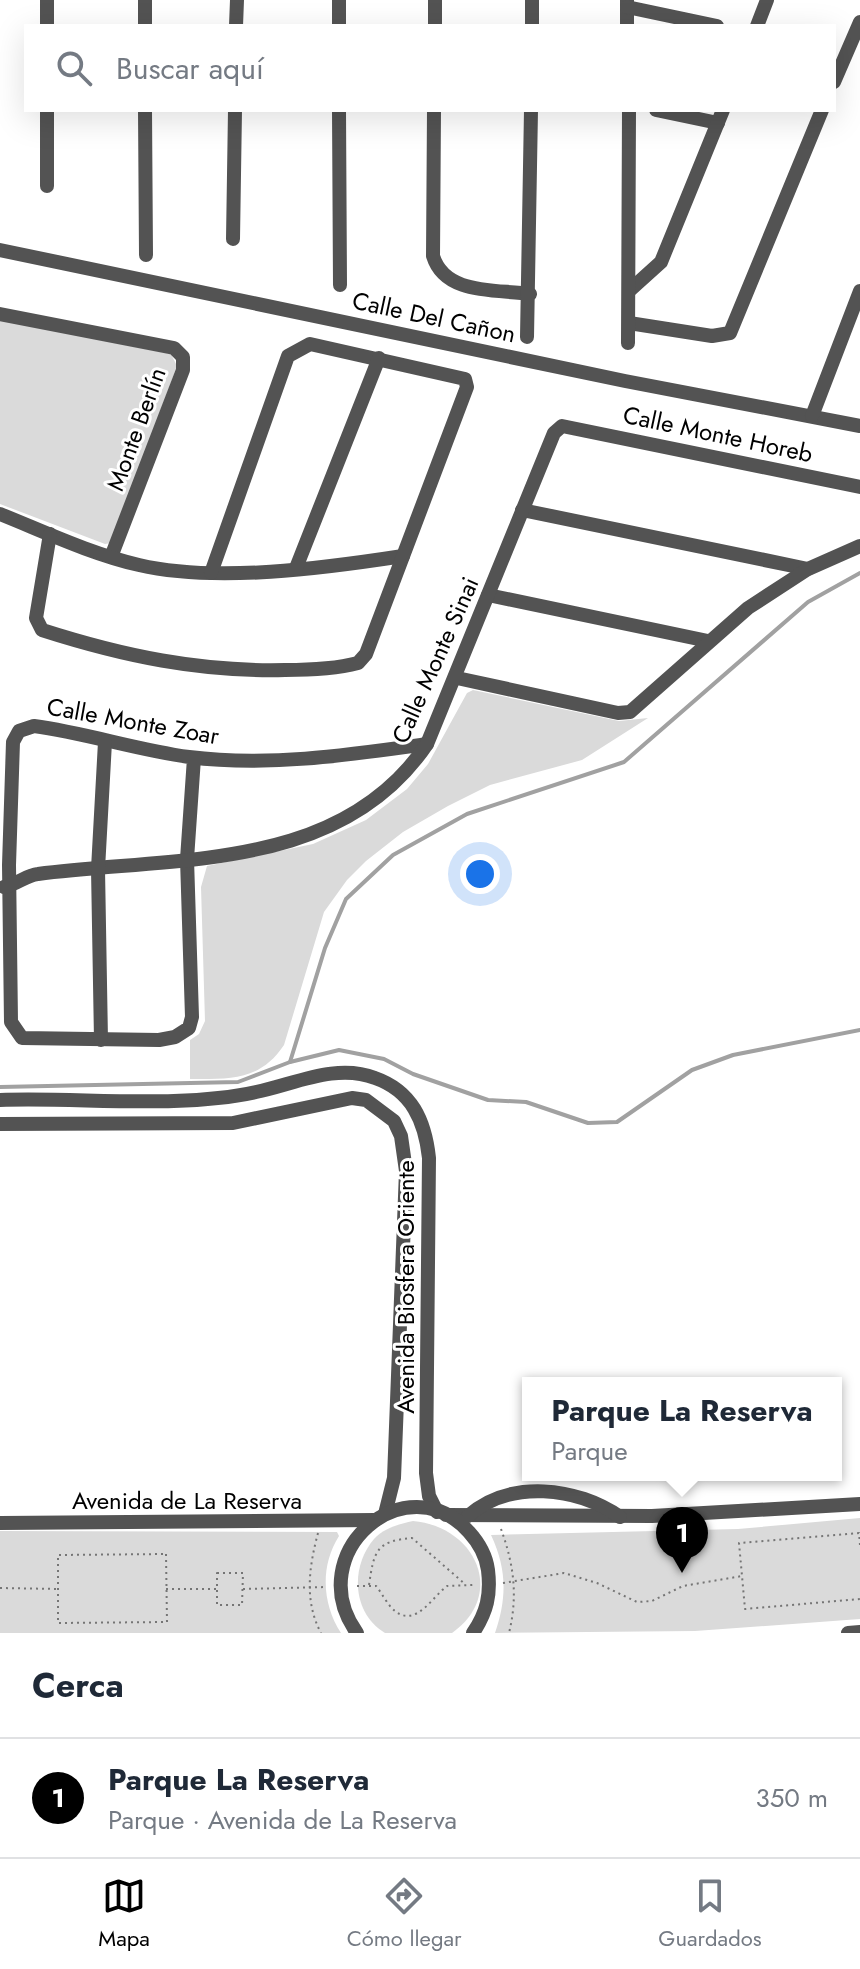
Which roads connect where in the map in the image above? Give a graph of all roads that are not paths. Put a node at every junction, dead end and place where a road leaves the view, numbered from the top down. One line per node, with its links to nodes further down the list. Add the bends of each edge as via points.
1 (47, 0): 10 (street)
2 (145, 0): 11 (street)
3 (237, 0): 12 (street)
4 (339, 0): 13 (street)
5 (435, 0): 14 (street)
6 (532, 0): 15 (street)
7 (767, 0): 17 (street)
8 (627, 4): 16 (street)
9 (860, 22): 18 (street)
10 (47, 24)
11 (145, 24)
12 (236, 24)
13 (339, 24)
14 (435, 24)
15 (532, 24)
16 (709, 24)
17 (758, 24)
18 (836, 77)
19 (47, 112): 29 (street)
20 (145, 112): 32 (street)
21 (235, 112): 30 (street)
22 (339, 112): 33 (street)
23 (434, 112): 36 (street, via 437,268 453,284)
24 (531, 112): 36 (street)
25 (629, 112): 34 (street)
26 (674, 112): 28 (street)
27 (821, 112): 38 (street, via 730,333 712,336)
28 (720, 117): 34 (street, via 661,262)
29 (47, 186)
30 (233, 239)
31 (0, 250): 42 (street, Calle Del Cañon)
32 (146, 255)
33 (340, 285)
34 (630, 290): 38 (street)
35 (860, 291): 42 (street)
36 (530, 294): 39 (street)
37 (0, 314): 51 (street, Monte Berlín, via 174,348 183,357 183,370)
38 (629, 323): 40 (street)
39 (527, 337)
40 (628, 343)
41 (379, 358): 50 (street, via 465,379 467,387); 52 (street); 54 (street, via 310,344 288,356)
42 (812, 416): 44 (street, Calle Del Cañon)
43 (567, 425): 45 (street, Calle Monte Horeb); 46 (street, Calle Monte Sinai, via 554,433)
44 (860, 426)
45 (860, 487)
46 (522, 510): 53 (street); 55 (street, Calle Monte Sinai)
47 (0, 514): 48 (street)
48 (50, 534): 50 (street, via 36,618 42,630 166,664 235,671 358,663); 51 (street)
49 (860, 546): 53 (street)
50 (403, 556): 52 (street)
51 (111, 557): 54 (street, via 154,568)
52 (296, 568): 54 (street)
53 (808, 569): 56 (street)
54 (211, 573)
55 (488, 595): 56 (street); 57 (street, Calle Monte Sinai)
56 (708, 641): 57 (street, via 630,712)
57 (457, 678): 59 (street, Calle Monte Sinai)
58 (105, 742): 60 (street, Calle Monte Zoar); 62 (street, Calle Monte Zoar, via 42,727 23,728 13,742); 63 (street)
59 (427, 744): 60 (street, Calle Monte Zoar, via 302,759); 61 (street, Calle Monte Sinai, via 393,787 330,829 280,844)
60 (194, 758): 61 (street)
61 (187, 859): 63 (street, Calle Monte Sinai); 66 (street, via 189,1028 168,1039)
62 (4, 866): 64 (street); 65 (street)
63 (98, 869): 64 (street, Calle Monte Sinai); 66 (street)
64 (33, 874): 65 (street)
65 (5, 887): 66 (street, via 11,1022 18,1035)
66 (101, 1040)
67 (0, 1100): 70 (street, Avenida Biosfera Oriente, via 231,1096 334,1073 355,1073 403,1093 422,1122 429,1158 426,1473 429,1496)
68 (0, 1124): 72 (street, Avenida Biosfera Oriente, via 233,1123 341,1098 366,1100 394,1121 406,1171 394,1478)
69 (860, 1504): 73 (street, Avenida de La Reserva)
70 (442, 1514): 71 (street, Avenida de La Reserva); 72 (street, Avenida de La Reserva, via 411,1508); 77 (street, via 464,1526 487,1560 489,1601)
71 (468, 1516): 73 (street, Avenida de La Reserva); 73 (street, via 503,1496 564,1493 586,1497)
72 (380, 1517): 74 (street, Avenida de La Reserva); 76 (street, via 352,1542 343,1561 339,1586)
73 (620, 1517)
74 (0, 1523)
75 (860, 1632): 78 (street)
76 (357, 1633)
77 (473, 1633)
78 (848, 1633)

